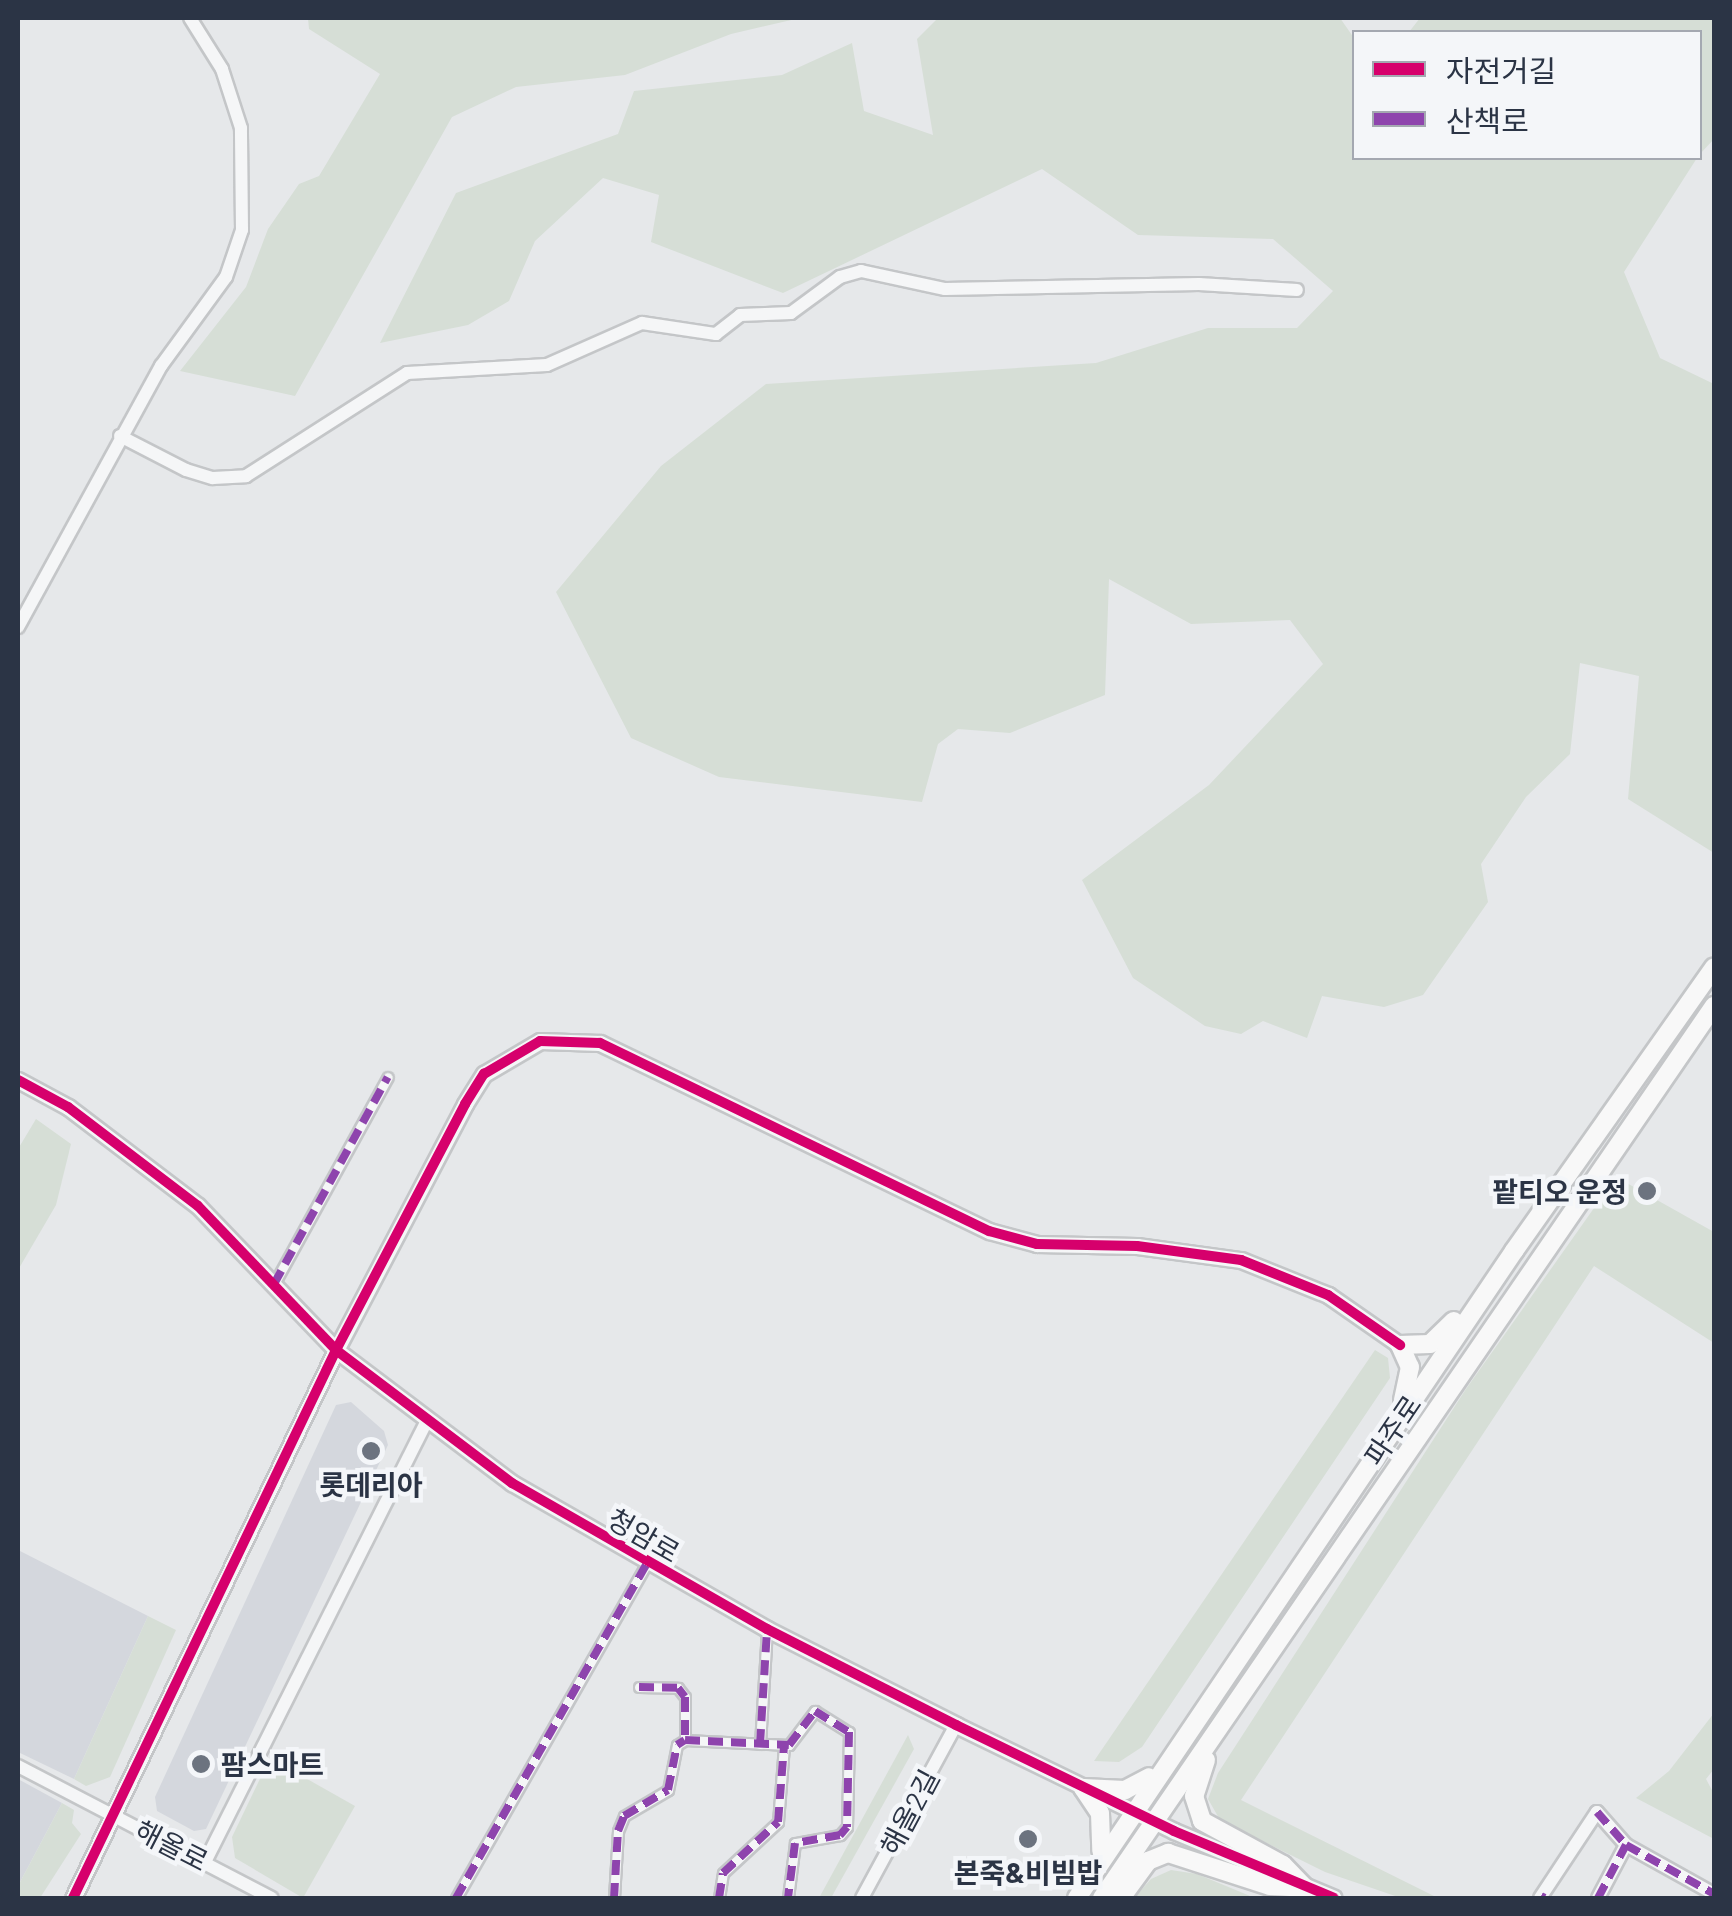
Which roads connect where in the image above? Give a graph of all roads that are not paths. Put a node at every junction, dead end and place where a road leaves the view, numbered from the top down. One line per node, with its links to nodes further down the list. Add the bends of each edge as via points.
1 (190, 18): 3 (street, via 222,68 240,128 242,230 226,276)
2 (1298, 290): 3 (street, via 1200,284 946,288 862,270 840,277 791,312 740,315 716,334 642,323 547,365 406,373 246,476 214,478 186,470)
3 (120, 436): 4 (street)
4 (18, 627)
5 (1714, 967): 9 (main road, 파주로)
6 (1714, 1006): 16 (main road, 파주로)
7 (388, 1077): 10 (street)
8 (18, 1080): 10 (street, 청암로, via 68,1108 198,1206)
9 (1504, 1265): 11 (main road, via 1483,1281 1445,1334 1414,1348); 14 (main road, 파주로)
10 (274, 1284): 12 (street, 청암로)
11 (1400, 1345): 12 (street, via 1328,1295 1240,1260 1037,1244 989,1231 600,1043 569,1037 510,1054 484,1074); 14 (main road, via 1410,1382)
12 (336, 1350): 13 (street, 청암로); 27 (street)
13 (426, 1424): 15 (street, 청암로); 32 (street)
14 (1386, 1439): 23 (main road, 파주로)
15 (646, 1563): 17 (street, 청암로); 38 (street)
16 (1290, 1622): 28 (main road, 파주로); 34 (main road, via 1198,1772 1194,1796 1202,1821 1283,1865)
17 (766, 1629): 19 (street, 청암로); 21 (street)
18 (638, 1687): 20 (street, via 678,1688 685,1698)
19 (956, 1726): 25 (street, 청암로); 42 (street, 해올2길)
20 (685, 1740): 21 (street); 39 (street, via 677,1745 668,1790 624,1816)
21 (760, 1744): 22 (street)
22 (784, 1746): 29 (street); 30 (street, via 816,1711 850,1732 847,1827 829,1839)
23 (1166, 1761): 25 (main road, via 1125,1790); 26 (main road, 파주로)
24 (18, 1766): 27 (street, 해올로)
25 (1083, 1788): 26 (street, 청암로); 33 (main road, via 1104,1830)
26 (1131, 1810): 28 (street, 청암로); 33 (main road, 파주로)
27 (117, 1816): 32 (street, 해올로); 36 (street)
28 (1153, 1820): 34 (street, 청암로); 44 (main road, 파주로)
29 (775, 1827): 30 (street); 40 (street, via 723,1873)
30 (795, 1844): 41 (street)
31 (1626, 1845): 35 (street); 47 (street, via 1596,1812); 48 (street)
32 (205, 1862): 37 (street, 해올로)
33 (1094, 1870): 43 (main road, 파주로)
34 (1305, 1888): 45 (main road, via 1270,1886 1168,1853 1148,1861); 46 (street, 청암로)
35 (1714, 1894)
36 (74, 1898)
37 (272, 1898)
38 (456, 1898)
39 (614, 1898)
40 (719, 1898)
41 (788, 1898)
42 (862, 1898)
43 (1077, 1898)
44 (1102, 1898)
45 (1121, 1898)
46 (1334, 1898)
47 (1542, 1898)
48 (1598, 1898)

